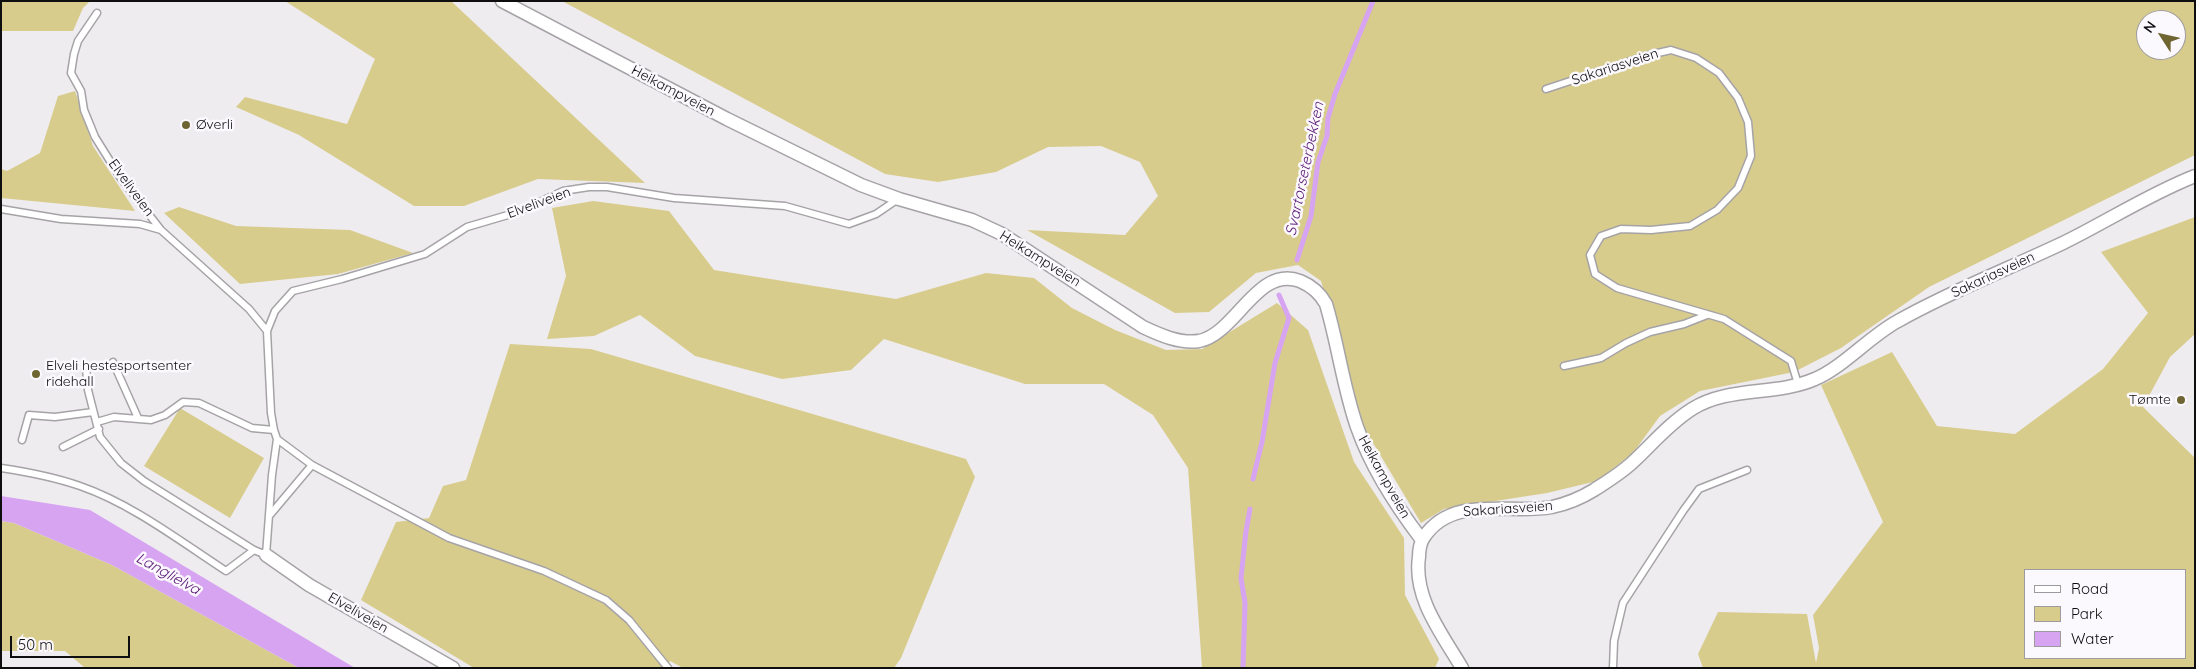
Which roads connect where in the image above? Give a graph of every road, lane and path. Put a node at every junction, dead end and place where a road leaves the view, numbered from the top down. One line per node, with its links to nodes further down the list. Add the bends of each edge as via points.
1 (502, 1): 5 (street, Heikampveien, via 822,167)
2 (97, 13): 7 (lane, Elveliveien, via 78,41 72,73 95,137 120,177)
3 (1546, 89): 8 (lane, Sakariasveien, via 1671,50 1696,58 1719,72 1738,98 1748,122 1751,156 1738,188 1717,210 1690,226 1650,230 1621,228 1601,236 1590,254 1595,274 1617,288)
4 (2195, 176): 13 (street, Sakariasveien, via 2133,204 2066,241 1921,308 1875,335 1824,373)
5 (898, 199): 9 (lane, Elveliveien, via 876,214 849,224 785,206 674,198 606,188 563,191 518,212 467,227 425,254 293,291 279,306); 26 (street, Heikampveien, via 972,220 1002,234 1143,327 1179,340 1199,340 1218,332 1268,285 1288,279 1312,287 1326,304 1355,420 1366,450)
6 (1, 209): 7 (lane, via 60,219 140,224)
7 (161, 230): 9 (lane, Elveliveien, via 250,309)
8 (1707, 315): 11 (lane, via 1650,332 1601,358); 13 (lane, Sakariasveien, via 1724,320 1790,361)
9 (267, 330): 18 (lane, Elveliveien)
10 (113, 362): 15 (lane)
11 (1564, 366)
12 (86, 368): 14 (lane)
13 (1798, 384): 26 (street, Sakariasveien, via 1716,398 1692,409 1628,467 1583,496 1551,507 1472,509 1455,513 1436,525)
14 (93, 412): 16 (lane); 20 (lane, via 55,417 29,415)
15 (138, 418): 16 (lane, via 114,417); 18 (lane, via 151,420 165,415 183,402 199,403 252,428)
16 (97, 422): 17 (lane)
17 (99, 429): 21 (lane); 27 (lane, via 100,437 121,463 144,482)
18 (274, 430): 19 (lane, Elveliveien)
19 (277, 439): 22 (lane); 25 (lane, Elveliveien)
20 (22, 440)
21 (63, 447)
22 (312, 465): 25 (lane); 29 (lane, via 449,538 544,571 606,600 629,620)
23 (1, 468): 27 (lane, via 41,474 81,486 134,512 226,571)
24 (1748, 470): 31 (lane, via 1699,489 1684,511 1623,604 1614,641)
25 (269, 516): 27 (lane, Elveliveien)
26 (1422, 540): 30 (street, via 1418,575 1423,598)
27 (260, 552): 28 (street, Elveliveien, via 309,585)
28 (453, 668)
29 (668, 668)
30 (1462, 668)
31 (1613, 668)

